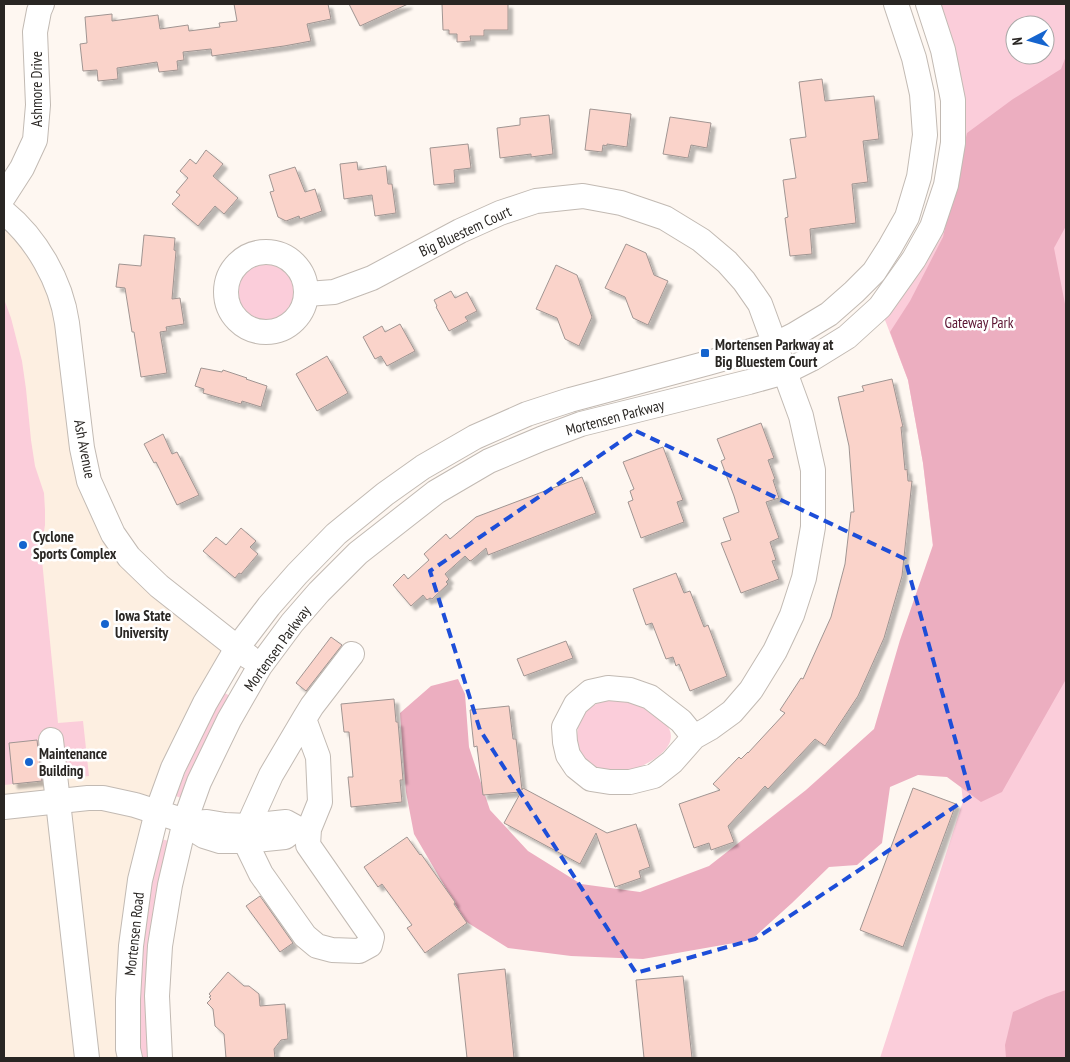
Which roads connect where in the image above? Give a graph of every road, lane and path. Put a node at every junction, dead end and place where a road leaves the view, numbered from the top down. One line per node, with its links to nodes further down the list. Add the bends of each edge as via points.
1 (42, 4): 4 (street, Ashmore Drive, via 35,32 38,105 35,140)
2 (896, 4): 7 (street, Mortensen Parkway, via 922,94 925,135 919,177 907,217 874,272 854,292 829,314)
3 (928, 4): 8 (street, Mortensen Parkway, via 943,50 953,100 953,143 946,185 932,227 880,307 847,337)
4 (4, 196)
5 (4, 212): 9 (street, Ash Avenue, via 33,241 60,295 65,310 89,481 113,534 129,557 159,586)
6 (307, 294): 7 (street, Big Bluestem Court, via 334,292 372,278 500,213 536,201 583,196 621,203 665,218 700,240 744,281 760,304)
7 (776, 344): 8 (street, Big Bluestem Court); 9 (street, Mortensen Parkway, via 570,400 474,437 393,488 336,534 269,606)
8 (786, 372): 11 (street, Mortensen Parkway, via 581,424 489,461 436,492 358,554 319,592); 13 (street, Big Bluestem Court, via 801,416 813,470 813,527 804,578 792,615 751,690 732,712)
9 (237, 648): 11 (street, Ash Avenue); 17 (street, Mortensen Parkway, via 173,768)
10 (352, 654): 12 (street)
11 (260, 666): 18 (street, Mortensen Parkway, via 199,782)
12 (304, 719): 19 (street, via 318,757 320,802); 20 (street, via 271,775)
13 (694, 737): 13 (street, via 672,762 654,776 630,782 610,782 592,778 576,767 568,755 564,728 576,704 590,692 608,688 630,690 650,697)
14 (52, 740): 15 (street)
15 (58, 801): 16 (street); 17 (street, via 102,798); 21 (street)
16 (4, 807)
17 (157, 812): 18 (street); 22 (street, Mortensen Road, via 140,880 132,946 128,999)
18 (188, 822): 20 (street, via 204,836 220,841); 23 (street, Mortensen Road, via 170,885 160,946 157,996)
19 (303, 828): 20 (street, via 286,822); 20 (street, via 308,845 372,937 370,945 359,951 317,946 305,936 261,874)
20 (247, 833)
21 (87, 1058)
22 (130, 1058)
23 (160, 1058)

